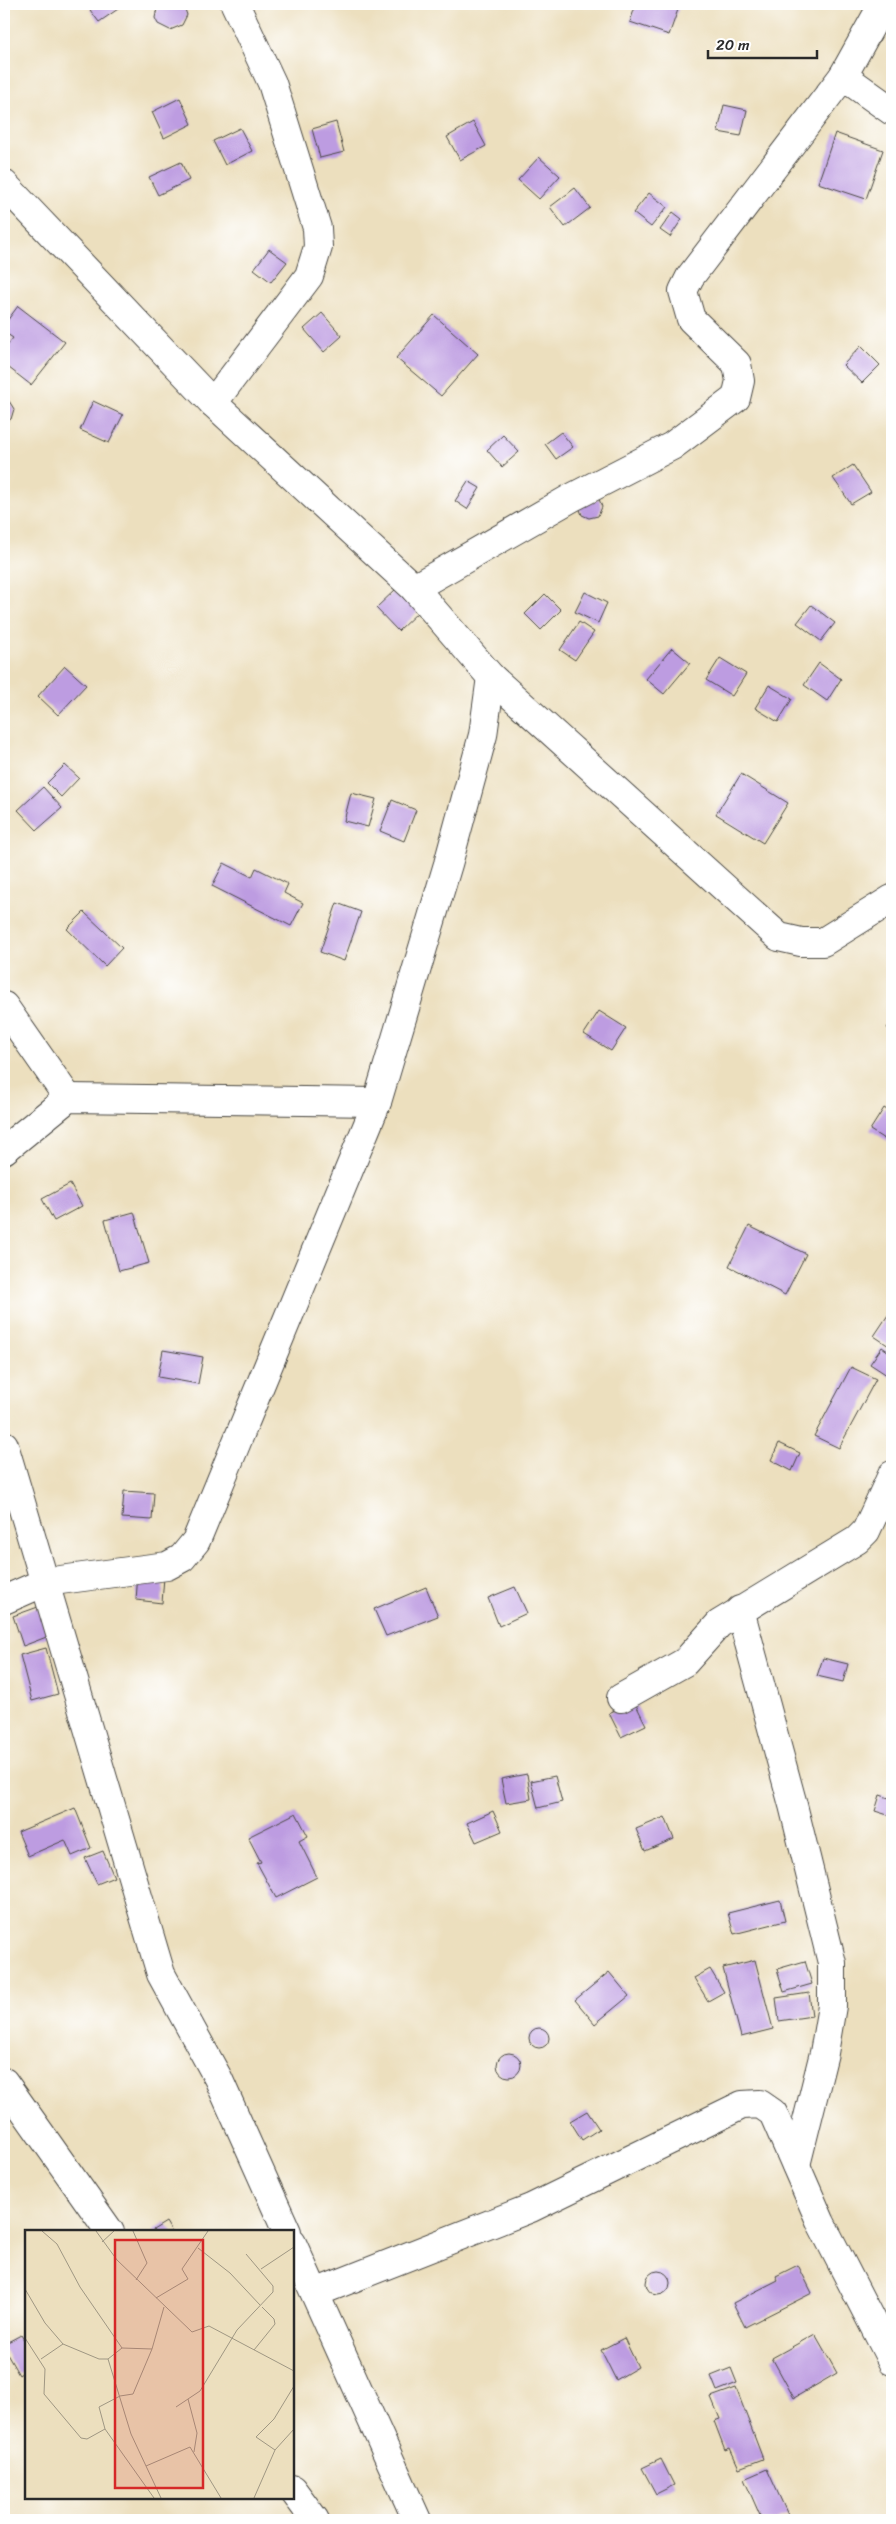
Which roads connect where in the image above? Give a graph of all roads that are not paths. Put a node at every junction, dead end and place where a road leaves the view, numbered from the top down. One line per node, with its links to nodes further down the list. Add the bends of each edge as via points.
1 (235, 4): 6 (street, via 272,82 318,228 318,247 309,276)
2 (883, 4): 3 (street)
3 (843, 76): 4 (street); 7 (street, via 690,277 683,291 691,318 737,364 740,382 736,398 672,446 572,498)
4 (892, 111)
5 (4, 184): 6 (street)
6 (213, 403): 7 (street)
7 (414, 588): 8 (street)
8 (491, 677): 9 (street, via 778,937 823,942); 12 (street, via 483,736)
9 (892, 899)
10 (4, 1006): 11 (street)
11 (68, 1098): 12 (street); 13 (street)
12 (377, 1102): 16 (street, via 196,1541 182,1558 167,1566)
13 (4, 1150)
14 (4, 1445): 16 (street)
15 (892, 1475): 18 (street, via 866,1531 857,1540)
16 (45, 1582): 17 (street); 23 (street, via 161,1974 218,2078)
17 (4, 1600)
18 (740, 1610): 19 (street, via 719,1624 685,1662); 21 (street, via 832,1963 832,2006 824,2053)
19 (621, 1698)
20 (4, 2082): 22 (street)
21 (796, 2165): 25 (street, via 773,2113 760,2104 742,2105 531,2208); 26 (street)
22 (109, 2230)
23 (287, 2230)
24 (294, 2247): 25 (street)
25 (315, 2293): 29 (street)
26 (892, 2361)
27 (294, 2492): 28 (street)
28 (315, 2520)
29 (417, 2520)

